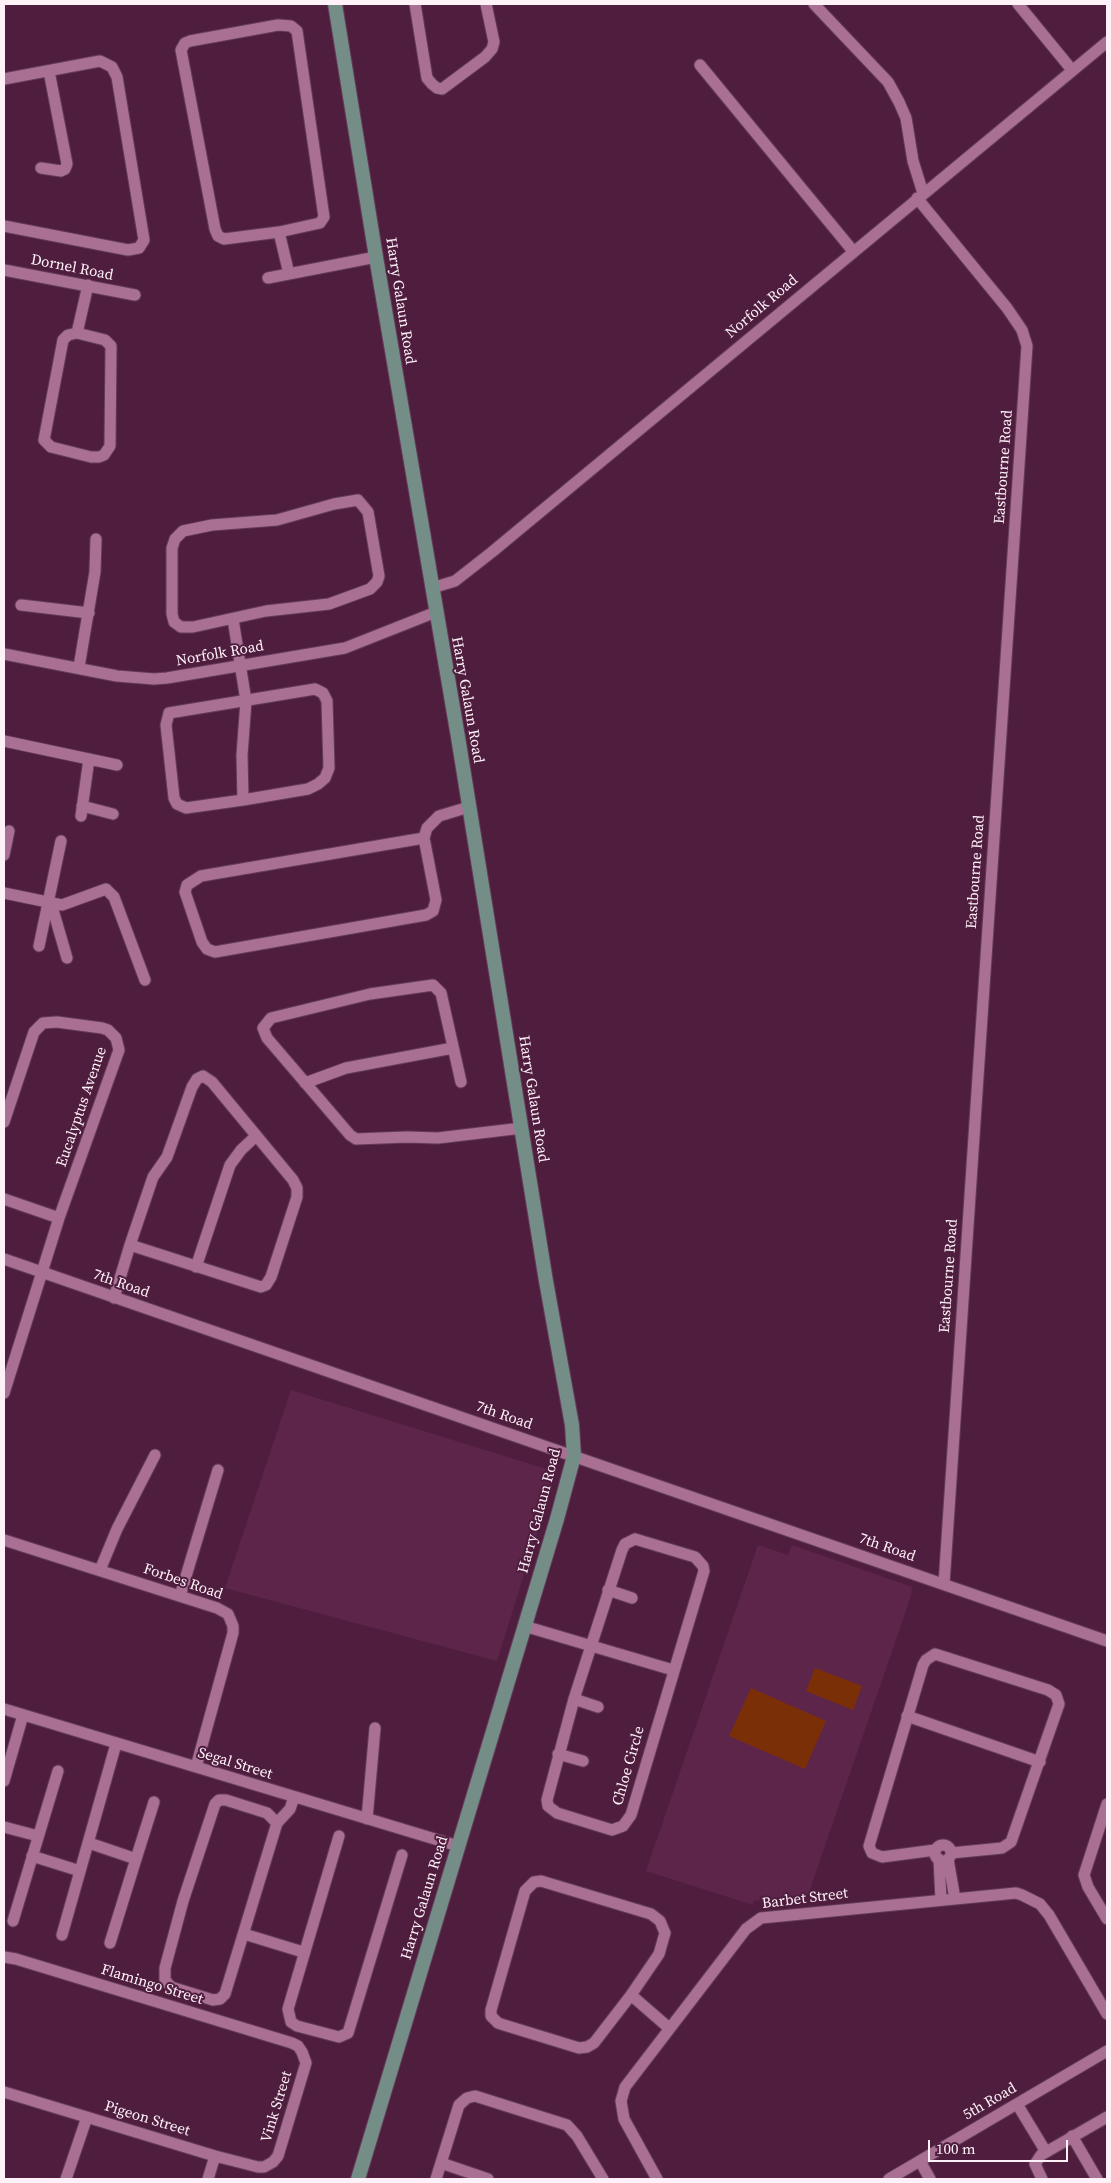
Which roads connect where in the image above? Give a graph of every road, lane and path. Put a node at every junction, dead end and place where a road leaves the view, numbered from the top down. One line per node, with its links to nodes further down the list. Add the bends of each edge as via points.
1 (335, 4): 16 (main road, Harry Galaun Road)
2 (415, 4): 3 (street, via 428,78 437,88 442,88 486,57 492,49 494,42)
3 (486, 4)
4 (814, 4): 12 (street, via 892,88 906,118)
5 (1018, 4): 8 (street)
6 (1107, 42): 8 (street, Norfolk Road)
7 (700, 65): 15 (street)
8 (1072, 70): 12 (street, Norfolk Road)
9 (49, 71): 10 (street); 11 (street, via 67,164 61,171); 13 (street, via 100,61 115,71 144,240 139,248 128,250)
10 (4, 79)
11 (41, 168)
12 (920, 196): 15 (street, Norfolk Road); 68 (street, Eastbourne Road, via 1007,308 1022,330 1027,346)
13 (4, 226)
14 (279, 232): 14 (street, via 225,240 216,232 181,58 185,43 278,25 296,29 324,215 320,223); 18 (street)
15 (853, 252): 24 (street, Norfolk Road, via 461,577)
16 (376, 257): 18 (street); 24 (main road, Harry Galaun Road)
17 (4, 270): 20 (street, Dornel Road)
18 (289, 274): 19 (street)
19 (268, 278)
20 (88, 285): 21 (street, Dornel Road); 22 (street)
21 (135, 295)
22 (77, 333): 22 (street, via 105,340 111,346 110,446 99,457 51,447 44,440 63,340)
23 (96, 539): 27 (street)
24 (432, 588): 26 (main road, Harry Galaun Road)
25 (21, 605): 27 (street)
26 (436, 612): 30 (street, Norfolk Road, via 345,648); 37 (main road, Harry Galaun Road)
27 (90, 613): 31 (street)
28 (232, 619): 28 (street, via 193,628 181,627 174,622 172,548 183,531 212,525 277,520 347,501 362,503 369,517 379,576 374,586 329,604 266,611); 30 (street)
29 (4, 654): 31 (street, Norfolk Road)
30 (241, 665): 31 (street, Norfolk Road, via 154,679 117,676); 32 (street)
31 (79, 667)
32 (246, 700): 36 (street); 36 (street, via 173,711 166,721 177,804 186,808); 36 (street, via 315,689 323,693 327,701 329,768 325,778 308,789)
33 (4, 741): 34 (street)
34 (89, 758): 35 (street); 38 (street, via 81,811)
35 (117, 765)
36 (243, 800)
37 (469, 807): 40 (street, via 439,816 427,828); 52 (main road, Harry Galaun Road)
38 (113, 814)
39 (9, 830): 42 (street)
40 (424, 838): 40 (street, via 436,900 433,911 426,915 215,952 202,942 185,892 187,885 201,876)
41 (61, 840): 44 (street)
42 (4, 855)
43 (4, 894): 44 (street)
44 (50, 903): 45 (street); 46 (street); 47 (street, via 62,905 104,889 110,891)
45 (39, 946)
46 (67, 958)
47 (144, 980)
48 (453, 1048): 49 (street); 50 (street, via 346,1068); 50 (street, via 441,993 433,985 370,994 271,1018 265,1024 264,1033)
49 (460, 1082)
50 (305, 1083): 52 (street, via 350,1135 361,1140 438,1138)
51 (4, 1122): 55 (street, Eucalyptus Avenue, via 34,1032 43,1023 102,1028 116,1038 119,1050)
52 (522, 1128): 64 (main road, Harry Galaun Road, via 572,1425)
53 (256, 1136): 56 (street, via 209,1078 197,1079 167,1156 153,1177); 58 (street, via 230,1165); 58 (street, via 293,1180 298,1193 272,1277 266,1285 255,1287)
54 (4, 1199): 55 (street)
55 (59, 1218): 59 (street, Eucalyptus Avenue)
56 (130, 1245): 58 (street); 60 (street)
57 (4, 1259): 59 (street, 7th Road)
58 (196, 1267)
59 (42, 1272): 60 (street, 7th Road); 61 (street, Eucalyptus Avenue)
60 (114, 1298): 64 (street, 7th Road)
61 (7, 1369): 62 (street, Eucalyptus Avenue)
62 (4, 1393)
63 (155, 1455): 67 (street, via 116,1529)
64 (574, 1456): 68 (street, 7th Road); 72 (main road, Harry Galaun Road)
65 (218, 1470): 70 (street)
66 (4, 1540): 67 (street, Forbes Road)
67 (100, 1570): 70 (street, Forbes Road)
68 (944, 1584): 73 (street, 7th Road)
69 (608, 1590): 71 (street); 74 (street, Chloe Circle); 75 (street, Chloe Circle, via 625,1544 635,1539 688,1554 700,1561 704,1571)
70 (180, 1596): 86 (street, Forbes Road, via 222,1610 232,1620 233,1626)
71 (632, 1598)
72 (524, 1626): 74 (street); 98 (main road, Harry Galaun Road)
73 (1107, 1640)
74 (592, 1645): 75 (street); 76 (street, Chloe Circle)
75 (673, 1670): 83 (street, Chloe Circle, via 630,1815 623,1826 605,1828 558,1814 548,1806 548,1792)
76 (574, 1699): 77 (street); 83 (street, Chloe Circle)
77 (598, 1707)
78 (4, 1709): 79 (street, Segal Street)
79 (22, 1715): 82 (street, Segal Street); 88 (street)
80 (907, 1716): 85 (street); 85 (street, via 926,1660 934,1654 1048,1690 1056,1695 1059,1704); 100 (street, via 870,1840 870,1850 874,1856 882,1857)
81 (375, 1728): 92 (street)
82 (116, 1744): 86 (street, Segal Street); 97 (street)
83 (558, 1754): 84 (street)
84 (583, 1761)
85 (1040, 1762): 100 (street, via 1011,1842 1002,1848)
86 (196, 1767): 89 (street, Segal Street)
87 (58, 1771): 95 (street)
88 (4, 1781)
89 (294, 1797): 92 (street, Segal Street); 93 (street, via 290,1809)
90 (154, 1802): 102 (street)
91 (1107, 1804): 106 (street, via 1084,1875)
92 (367, 1819): 98 (street, Segal Street)
93 (277, 1823): 108 (street); 108 (street, via 267,1813 226,1800 215,1804 183,1901 165,1968 166,1983 213,2000 220,1999 227,1990)
94 (4, 1827): 95 (street)
95 (38, 1836): 101 (street)
96 (339, 1836): 111 (street)
97 (89, 1843): 102 (street); 103 (street)
98 (458, 1846): 130 (main road, Harry Galaun Road)
99 (402, 1855): 111 (street, via 350,2030 345,2036 297,2026 289,2018 288,2009)
100 (943, 1855): 104 (street); 105 (street)
101 (32, 1856): 103 (street); 107 (street)
102 (136, 1859): 110 (street)
103 (80, 1871): 109 (street)
104 (955, 1899): 105 (street, Barbet Street); 114 (street, Barbet Street, via 1016,1893 1040,1904)
105 (942, 1900): 115 (street, Barbet Street, via 757,1920 746,1929)
106 (1107, 1920)
107 (13, 1921)
108 (244, 1934): 111 (street)
109 (62, 1935)
110 (110, 1943)
111 (303, 1952)
112 (4, 1957): 116 (street, Flamingo Street)
113 (631, 1995): 113 (street, via 594,2043 586,2047 570,2045 494,2020 490,2010 529,1885 541,1881 651,1914 660,1921 665,1933 662,1947); 115 (street)
114 (1107, 2014)
115 (669, 2028): 134 (street, Barbet Street, via 629,2079 621,2101 628,2129)
116 (292, 2043): 125 (street, Vink Street, via 298,2046 306,2063)
117 (1107, 2051): 119 (street, 5th Road)
118 (4, 2092): 120 (street, Pigeon Street)
119 (1017, 2104): 123 (street); 126 (street, 5th Road)
120 (87, 2117): 124 (street, Pigeon Street); 128 (street)
121 (1107, 2117): 122 (street)
122 (1072, 2136): 123 (street); 138 (street)
123 (1046, 2152): 137 (street, via 1035,2164)
124 (216, 2156): 125 (street, Pigeon Street, via 258,2167 268,2166); 129 (street)
125 (278, 2156)
126 (920, 2160): 135 (street, 5th Road); 136 (street)
127 (441, 2163): 131 (street); 132 (street); 133 (street, via 459,2105 475,2096 567,2125)
128 (66, 2179)
129 (208, 2179)
130 (358, 2179)
131 (436, 2179)
132 (488, 2179)
133 (603, 2179)
134 (657, 2179)
135 (888, 2179)
136 (930, 2179)
137 (1042, 2179)
138 (1097, 2179)

